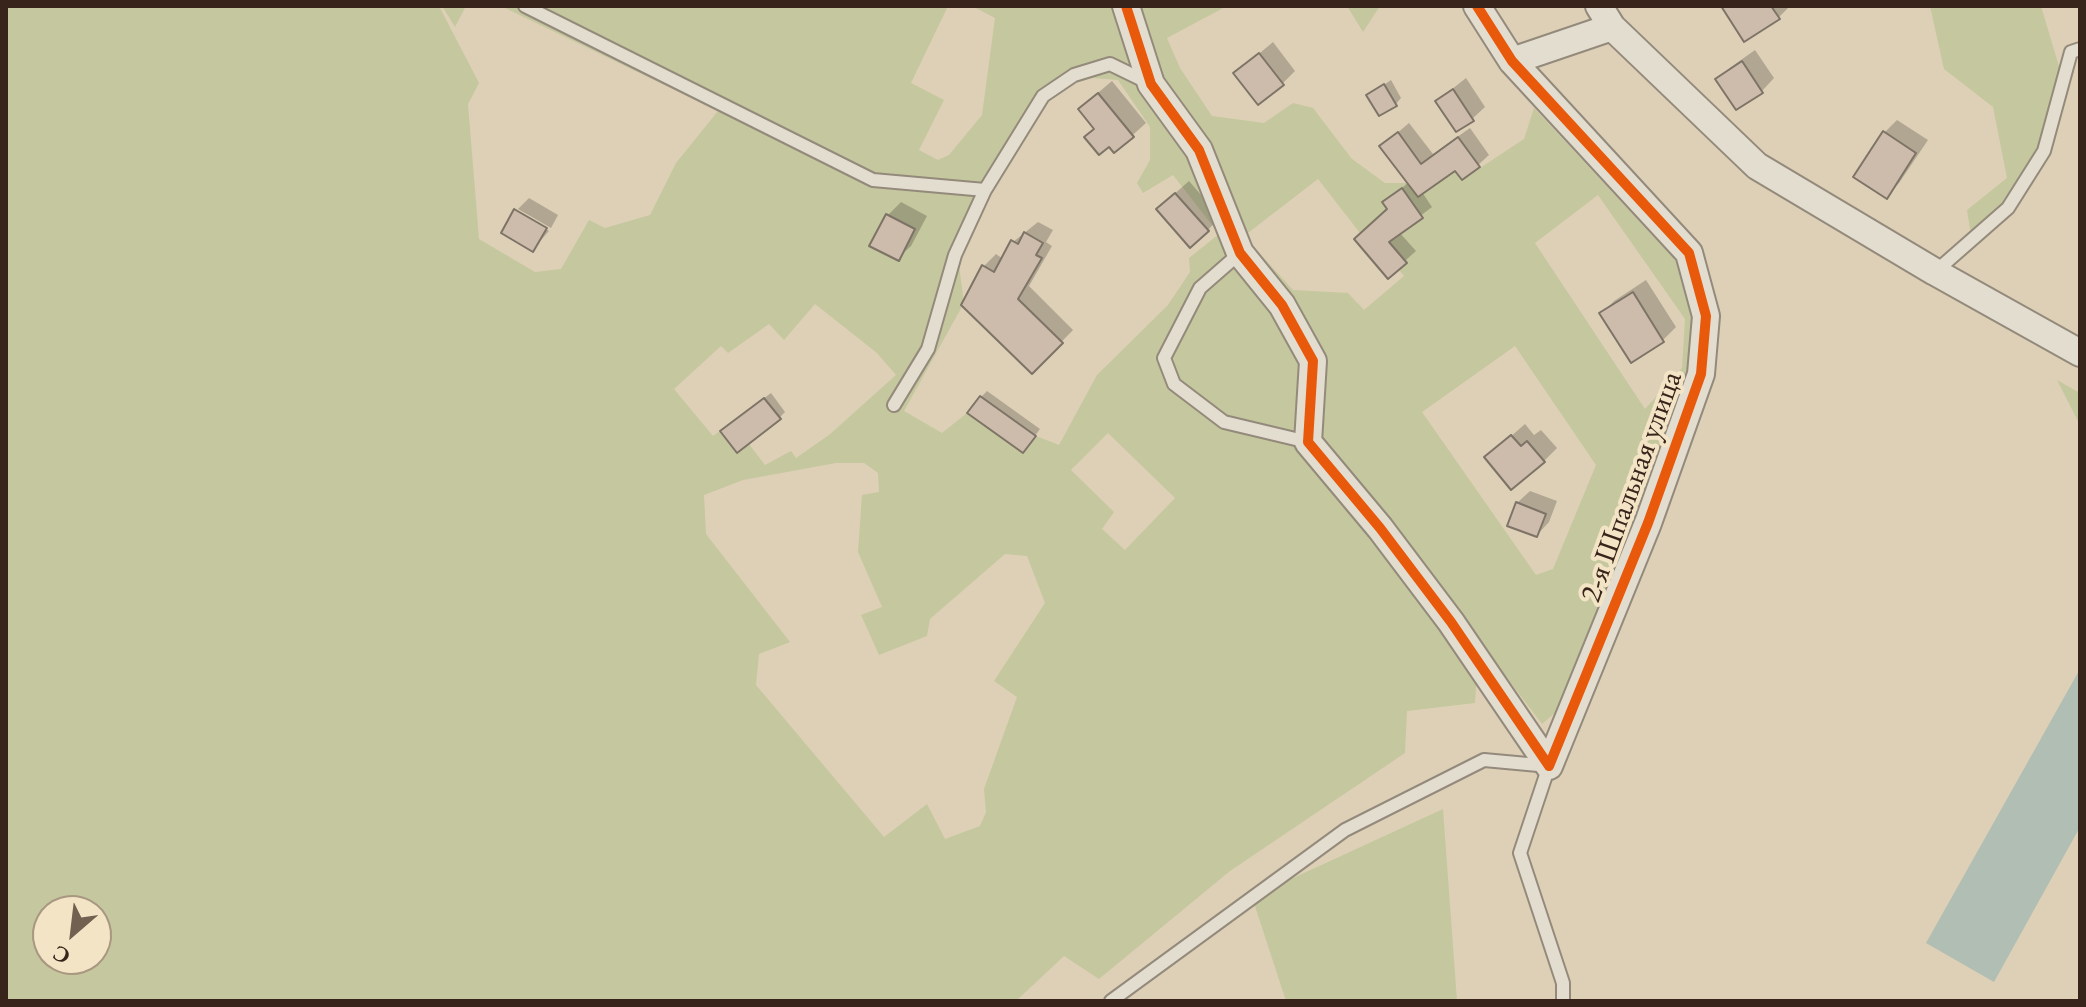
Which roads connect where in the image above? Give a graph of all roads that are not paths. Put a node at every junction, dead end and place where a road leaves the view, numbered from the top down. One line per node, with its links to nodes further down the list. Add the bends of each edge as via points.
1 (525, 6): 8 (lane, via 873,180)
2 (1126, 6): 7 (street)
3 (1477, 6): 6 (street, 2-я Шпальная улица)
4 (1605, 17): 6 (street); 10 (street, via 1757,166)
5 (2080, 49): 10 (lane, via 2071,52 2044,151 2008,208)
6 (1512, 61): 14 (street, 2-я Шпальная улица, via 1689,253 1706,316 1701,374 1648,523)
7 (1151, 84): 8 (lane, via 1110,64 1074,75 1043,96); 9 (street, via 1199,150)
8 (985, 190): 12 (lane, via 955,255 928,349)
9 (1240, 253): 13 (street, via 1282,305 1313,361); 13 (lane, via 1200,288 1164,358 1174,384 1224,422)
10 (1935, 272): 11 (street)
11 (2080, 353)
12 (894, 405)
13 (1308, 442): 14 (street, via 1451,622)
14 (1549, 766): 15 (lane, via 1484,760 1345,830); 16 (lane, via 1520,853 1563,983)
15 (1111, 1001)
16 (1563, 1001)

